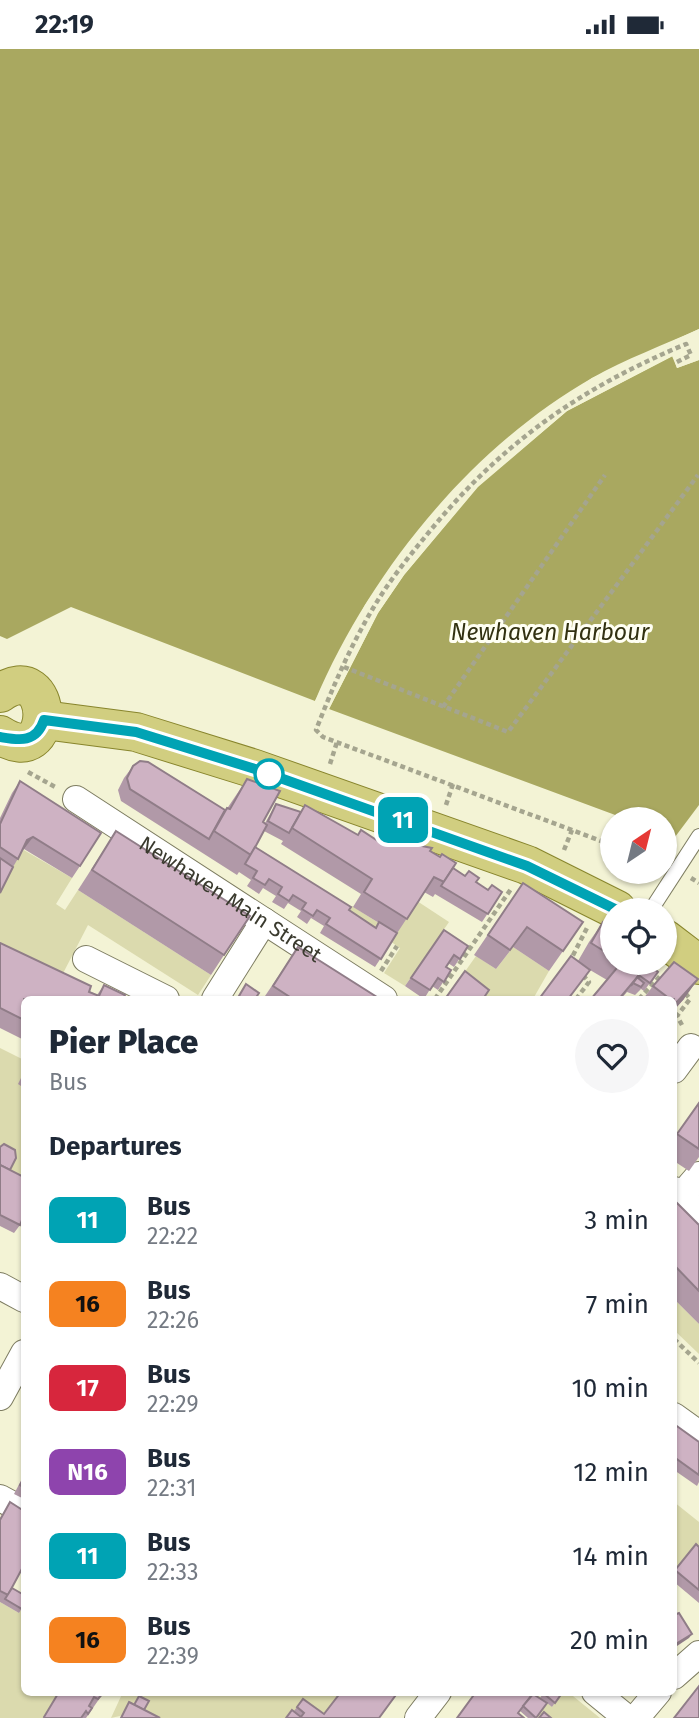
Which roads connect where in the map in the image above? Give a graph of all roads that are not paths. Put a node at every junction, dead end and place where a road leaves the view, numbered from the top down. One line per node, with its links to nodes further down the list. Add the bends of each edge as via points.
1 (0, 693): 2 (main road, via 18,687 32,691 43,705)
2 (44, 720): 3 (main road, via 27,740); 7 (main road, via 136,732 321,791 527,866)
3 (0, 735)
4 (76, 799): 8 (street, Newhaven Main Street)
5 (699, 836): 6 (lane)
6 (659, 898)
7 (600, 901)
8 (264, 921): 13 (street); 14 (street, Newhaven Main Street)
9 (677, 953): 11 (main road)
10 (86, 959): 12 (street)
11 (695, 975)
12 (160, 996)
13 (217, 996)
14 (379, 996)
15 (691, 1047): 16 (street)
16 (677, 1066)
17 (699, 1175): 18 (street)
18 (684, 1200)
19 (0, 1286): 20 (street)
20 (21, 1297)
21 (21, 1358): 22 (street)
22 (0, 1397)
23 (677, 1418): 24 (street)
24 (699, 1434)
25 (0, 1498): 26 (street)
26 (21, 1509)
27 (699, 1654): 28 (street)
28 (677, 1674)
29 (435, 1696): 32 (street)
30 (600, 1696): 33 (street)
31 (655, 1696): 34 (street)
32 (418, 1718)
33 (627, 1718)
34 (636, 1718)

